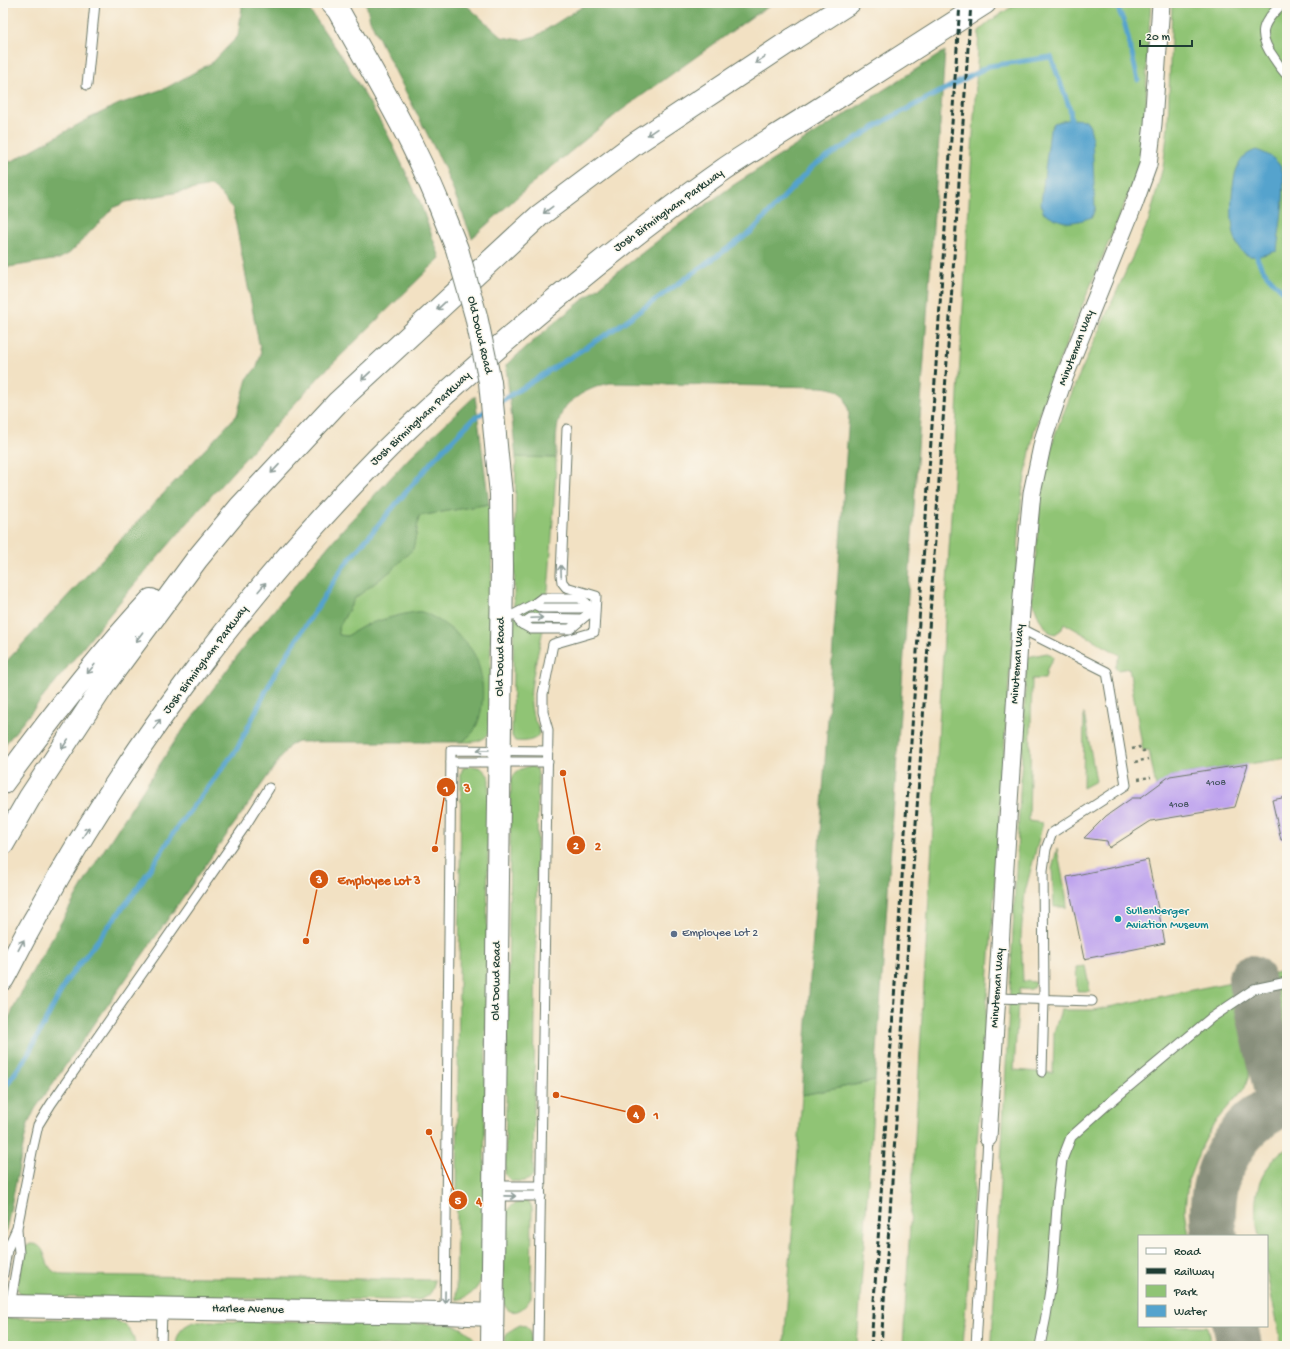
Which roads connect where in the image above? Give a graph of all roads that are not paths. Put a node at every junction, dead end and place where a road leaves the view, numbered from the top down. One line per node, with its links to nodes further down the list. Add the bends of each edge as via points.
1 (94, 3): 10 (lane)
2 (332, 3): 14 (main road, Old Dowd Road, bridge, via 397,116 426,174 457,250 476,316 490,382 498,456)
3 (841, 3): 8 (main road)
4 (849, 3): 8 (main road)
5 (986, 3): 23 (main road, Josh Birmingham Parkway, one-way to 5, via 36,915 115,786 202,662 298,544 429,407 603,259 725,169)
6 (1161, 3): 15 (street, Minuteman Way, via 1148,165 1064,378 1044,437 1032,493)
7 (1284, 3): 9 (lane, via 1268,18 1262,32 1265,46)
8 (793, 39): 12 (main road, one-way to 12, via 636,144 540,216 338,402)
9 (1287, 75)
10 (86, 85)
11 (567, 429): 13 (lane, one-way to 11, via 596,596 566,587 561,575)
12 (240, 506): 20 (main road, one-way to 20, via 129,624 54,713); 22 (main road, one-way to 22, via 197,559 106,682 30,797)
13 (588, 613): 14 (lane, one-way to 13, via 522,624 531,618); 14 (lane, via 580,598 542,598); 16 (lane, via 594,632 554,644 543,694)
14 (507, 615): 17 (main road, Old Dowd Road)
15 (1020, 628): 25 (street, Minuteman Way); 26 (lane, via 1107,672 1126,785 1052,833 1046,849 1043,870)
16 (548, 751): 17 (lane); 19 (lane)
17 (500, 756): 18 (lane); 18 (lane, one-way to 18, via 451,750); 19 (lane); 31 (main road, Old Dowd Road)
18 (451, 762): 37 (lane, one-way to 37)
19 (548, 762): 30 (lane)
20 (3, 783)
21 (269, 788): 33 (lane, via 38,1125)
22 (3, 844)
23 (3, 979)
24 (1287, 982): 43 (lane, via 1254,989 1211,1018 1072,1137 1062,1160 1052,1277)
25 (997, 998): 26 (lane); 29 (street, Minuteman Way)
26 (1044, 999): 27 (lane); 28 (lane)
27 (1092, 1001)
28 (1042, 1072)
29 (988, 1138): 42 (lane, Minuteman Way)
30 (541, 1186): 31 (lane); 32 (lane)
31 (494, 1191): 32 (lane, one-way to 32); 38 (main road, Old Dowd Road)
32 (541, 1196): 41 (lane)
33 (17, 1228): 34 (lane, via 7,1250); 35 (lane, via 19,1253)
34 (3, 1274)
35 (7, 1306): 36 (main road, Harlee Avenue)
36 (162, 1309): 37 (main road, Harlee Avenue); 39 (lane)
37 (445, 1314): 38 (main road, Harlee Avenue)
38 (492, 1315): 40 (main road, Old Dowd Road)
39 (161, 1346)
40 (492, 1346)
41 (538, 1346)
42 (976, 1346)
43 (1040, 1346)

